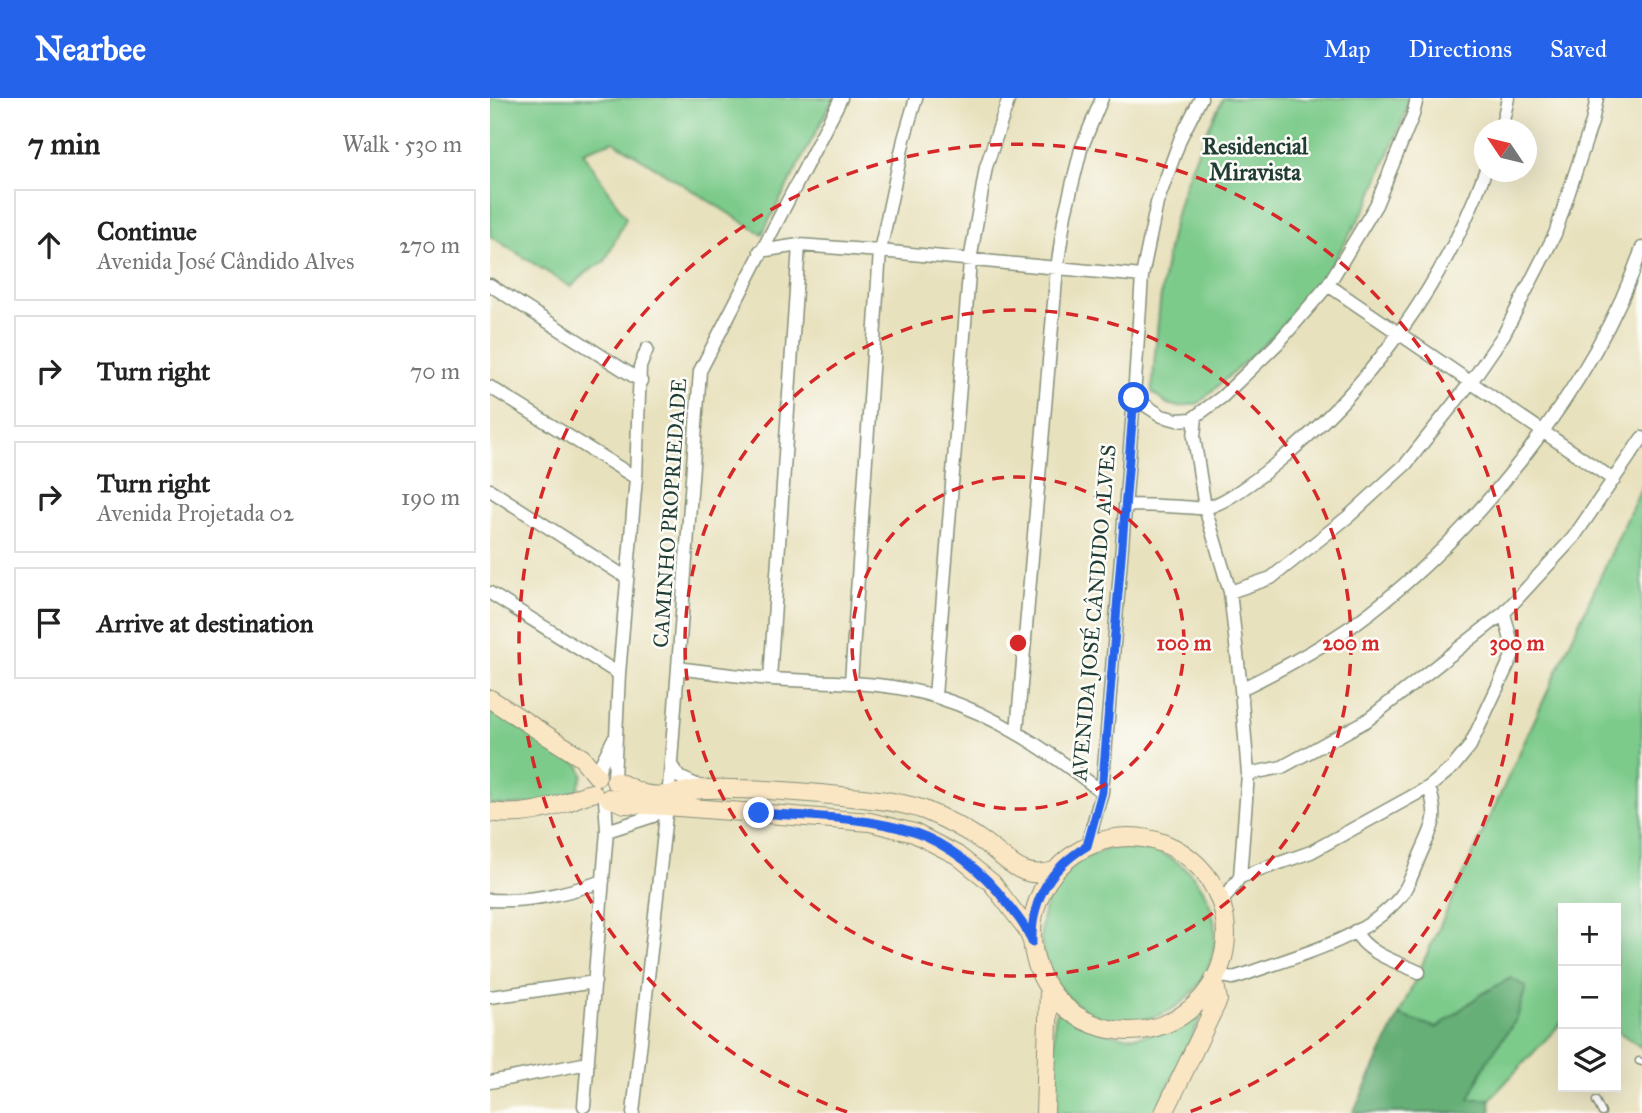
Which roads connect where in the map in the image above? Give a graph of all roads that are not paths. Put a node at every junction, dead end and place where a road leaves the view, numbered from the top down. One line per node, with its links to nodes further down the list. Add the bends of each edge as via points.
1 (841, 98): 14 (street, CAMINHO PROPRIEDADE)
2 (916, 98): 13 (street)
3 (1009, 98): 15 (street, via 986,167)
4 (1102, 98): 16 (street, via 1081,149)
5 (1201, 98): 17 (street, AVENIDA JOSÉ CÂNDIDO ALVES, via 1157,203)
6 (1417, 98): 19 (street, via 1376,205)
7 (1508, 98): 9 (street)
8 (1597, 98): 23 (street, via 1555,234 1504,334)
9 (1503, 119)
10 (1481, 182): 20 (street, via 1431,285)
11 (799, 245): 13 (street); 14 (street); 40 (street)
12 (1642, 248): 27 (street, via 1602,337)
13 (880, 250): 15 (street); 41 (street)
14 (760, 251): 38 (street, CAMINHO PROPRIEDADE, via 700,371)
15 (970, 261): 16 (street); 43 (street)
16 (1056, 268): 17 (street); 45 (street)
17 (1142, 276): 25 (street, AVENIDA JOSÉ CÂNDIDO ALVES)
18 (490, 285): 22 (street)
19 (1328, 285): 20 (street); 26 (street, via 1278,344)
20 (1398, 332): 23 (street); 33 (street, via 1331,415 1301,443 1248,486)
21 (647, 349): 22 (street)
22 (641, 382): 29 (street)
23 (1471, 382): 27 (street); 35 (street, via 1406,464 1349,516 1270,578)
24 (490, 387): 29 (street)
25 (1134, 398): 26 (street, via 1162,416 1177,420); 32 (street, AVENIDA JOSÉ CÂNDIDO ALVES)
26 (1196, 417): 33 (street, via 1194,437)
27 (1542, 431): 30 (street); 42 (street, via 1449,542 1401,586 1352,626 1287,667)
28 (1642, 438): 30 (street)
29 (636, 478): 34 (street)
30 (1614, 480): 37 (street, via 1573,538)
31 (490, 490): 34 (street)
32 (1125, 505): 33 (street); 51 (street, AVENIDA JOSÉ CÂNDIDO ALVES)
33 (1205, 508): 35 (street)
34 (627, 578): 39 (street)
35 (1230, 592): 42 (street)
36 (490, 593): 39 (street)
37 (1504, 613): 47 (street, via 1366,722 1282,766); 48 (street, via 1514,652 1471,746)
38 (678, 668): 40 (street); 46 (street, CAMINHO PROPRIEDADE)
39 (619, 674): 50 (street, via 615,736)
40 (770, 679): 41 (street)
41 (851, 682): 43 (street)
42 (1241, 689): 47 (street)
43 (935, 696): 45 (street)
44 (490, 699): 50 (street, via 582,758)
45 (1017, 731): 51 (street)
46 (671, 765): 49 (street, via 679,777); 52 (street, CAMINHO PROPRIEDADE)
47 (1248, 774): 57 (street)
48 (1429, 787): 57 (street, via 1311,852); 61 (street, via 1436,808 1434,823 1401,896)
49 (704, 789): 52 (street); 56 (street, via 814,793 922,809 987,844 1002,860 1021,870 1042,875)
50 (604, 790): 52 (street); 53 (street, via 546,809); 54 (street)
51 (1102, 792): 55 (street, AVENIDA JOSÉ CÂNDIDO ALVES)
52 (667, 801): 54 (street, via 653,816); 62 (street, via 870,822 914,832 957,855 992,883); 74 (street, CAMINHO PROPRIEDADE)
53 (490, 812)
54 (607, 831): 58 (street)
55 (1087, 846): 56 (street); 60 (street, via 1124,837 1162,843 1195,863)
56 (1055, 871): 62 (street, via 1037,904)
57 (1240, 877): 60 (street)
58 (603, 881): 59 (street, via 530,900); 65 (street)
59 (490, 900)
60 (1221, 903): 64 (street, via 1225,948)
61 (1355, 931): 63 (street, via 1376,952); 64 (street, via 1246,974)
62 (1032, 942): 66 (street, via 1037,967)
63 (1419, 972)
64 (1215, 977): 66 (street, via 1202,998 1181,1015 1157,1027 1130,1031 1091,1024 1068,1010); 76 (street, via 1218,1000)
65 (595, 982): 68 (street); 70 (street)
66 (1049, 990): 75 (street)
67 (490, 992): 68 (street)
68 (504, 994): 69 (street)
69 (490, 997)
70 (588, 1063): 71 (street); 73 (street)
71 (490, 1082)
72 (1597, 1101): 77 (lane)
73 (584, 1106)
74 (633, 1113)
75 (1045, 1113)
76 (1164, 1113)
77 (1602, 1113)

